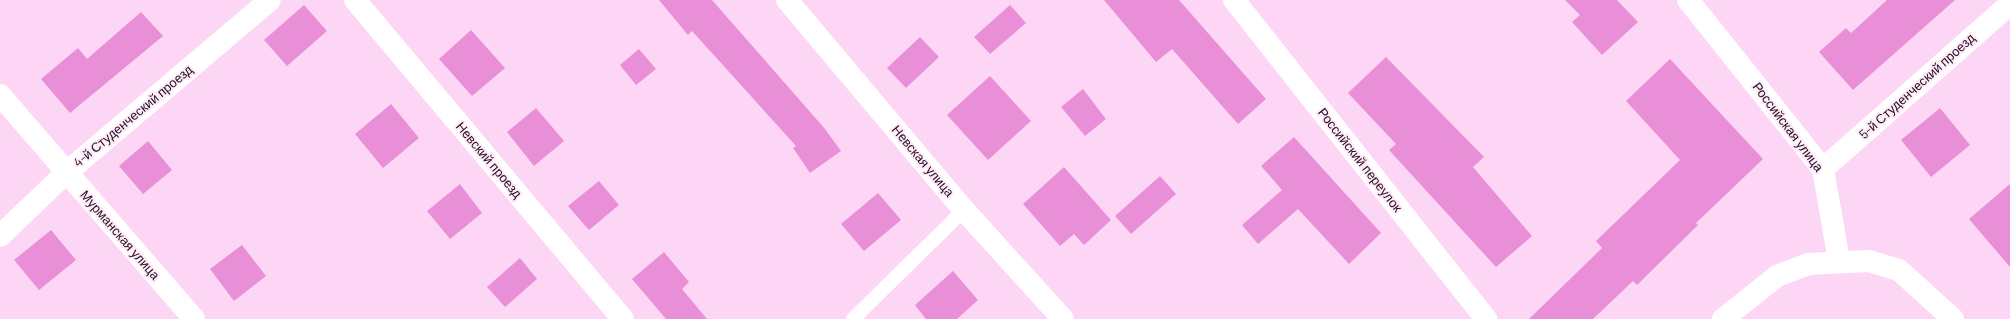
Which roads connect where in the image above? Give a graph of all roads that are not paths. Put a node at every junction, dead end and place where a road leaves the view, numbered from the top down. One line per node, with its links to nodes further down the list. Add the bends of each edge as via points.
1 (270, 0): 9 (street, 4-й Студенческий проезд)
2 (355, 0): 14 (street, Невский проезд)
3 (787, 0): 10 (street, Невская улица)
4 (1234, 0): 17 (street, Российский переулок)
5 (1688, 0): 8 (street, Российская улица)
6 (2010, 4): 8 (street, 5-й Студенческий проезд)
7 (0, 95): 9 (street, Мурманская улица)
8 (1823, 169): 12 (street, Российская улица)
9 (66, 173): 11 (street, 4-й Студенческий проезд); 13 (street, Мурманская улица)
10 (964, 210): 15 (lane); 16 (street, Невская улица)
11 (0, 236)
12 (1839, 261): 18 (street, via 1808,264 1777,276); 19 (street, via 1869,261 1899,270)
13 (194, 319)
14 (623, 319)
15 (854, 319)
16 (1063, 319)
17 (1486, 319)
18 (1723, 319)
19 (1953, 319)

